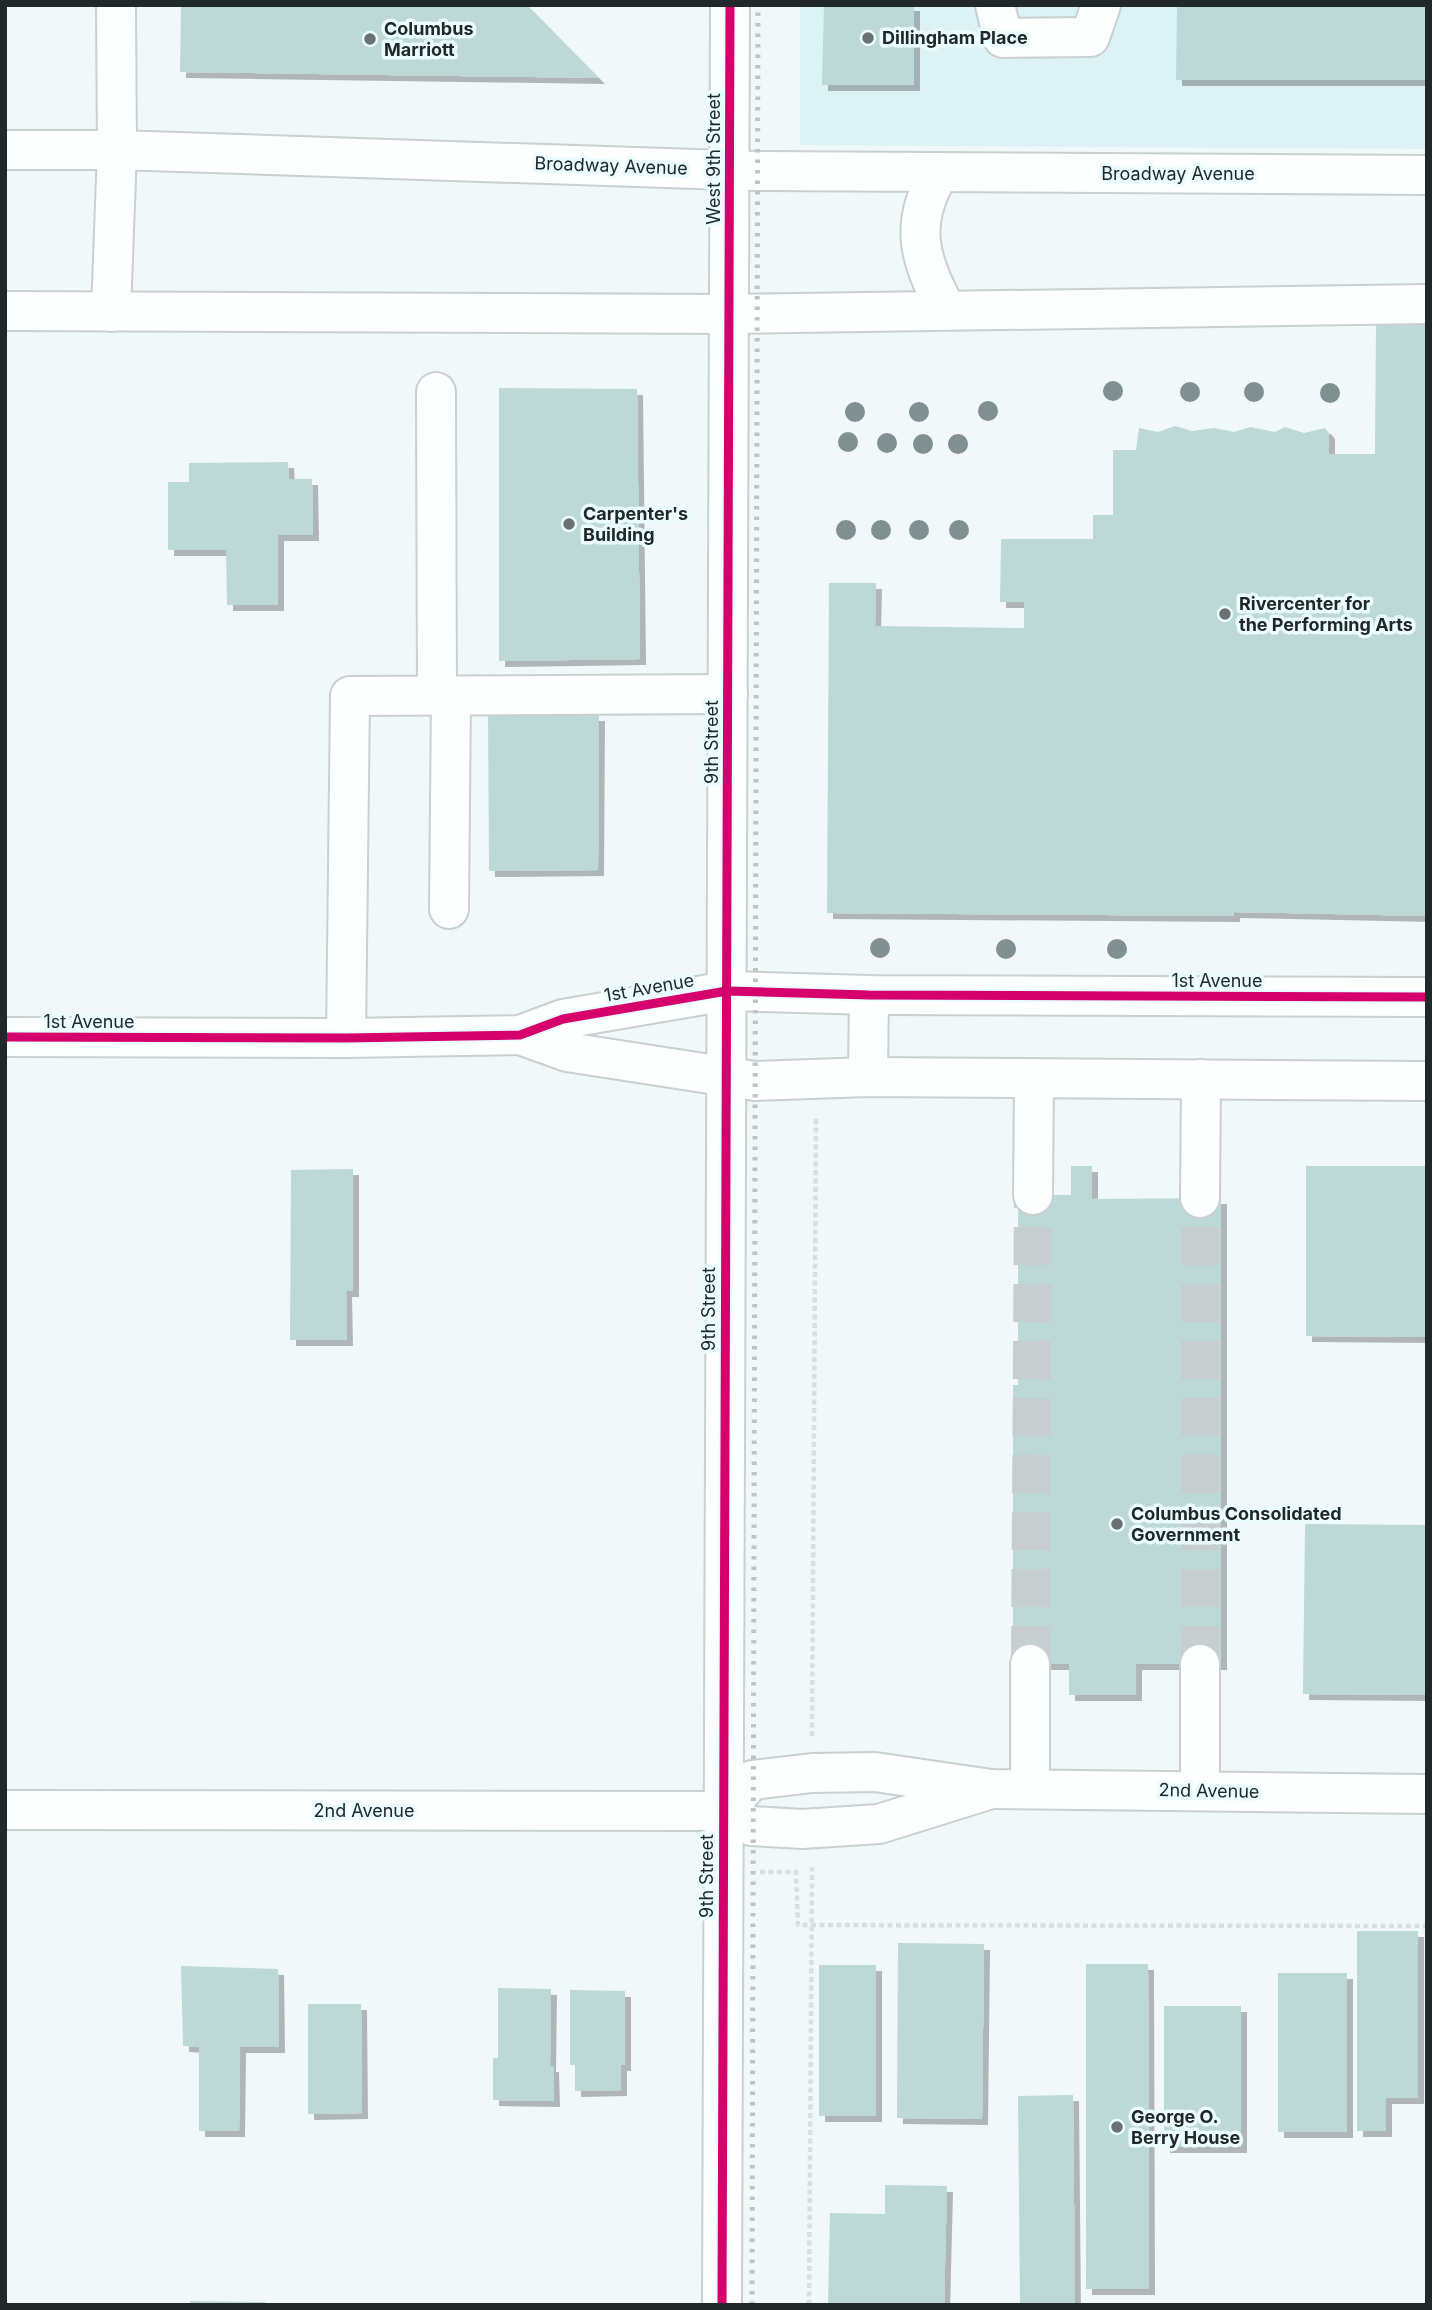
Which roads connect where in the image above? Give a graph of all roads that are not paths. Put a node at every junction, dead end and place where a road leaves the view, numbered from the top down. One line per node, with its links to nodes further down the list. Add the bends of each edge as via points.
1 (116, 5): 6 (street)
2 (730, 5): 7 (street, West 9th Street)
3 (995, 5): 4 (street, via 1003,38 1090,37)
4 (1101, 5)
5 (5, 150): 6 (street, Broadway Avenue)
6 (117, 150): 7 (street, Broadway Avenue); 13 (street)
7 (730, 170): 8 (street, Broadway Avenue); 14 (street, West 9th Street)
8 (940, 172): 9 (street, Broadway Avenue); 11 (street, via 929,190 920,238 923,263)
9 (1427, 175)
10 (1427, 304): 11 (street)
11 (946, 309): 14 (street)
12 (5, 311): 13 (street)
13 (111, 312): 14 (street)
14 (729, 314): 16 (street, 9th Street)
15 (436, 392): 17 (street)
16 (728, 694): 17 (street); 19 (street, 9th Street)
17 (444, 696): 18 (street); 24 (street, via 350,696)
18 (449, 909)
19 (727, 991): 20 (street, 1st Avenue); 22 (street, 1st Avenue, via 563,1019); 26 (street, 9th Street)
20 (869, 995): 21 (street, 1st Avenue); 25 (street)
21 (1427, 997)
22 (520, 1035): 24 (street, 1st Avenue); 26 (street, 1st Avenue, via 567,1052)
23 (5, 1037): 24 (street, 1st Avenue)
24 (346, 1038)
25 (868, 1077): 26 (street, 1st Avenue); 27 (street, 1st Avenue)
26 (726, 1078): 39 (street, 9th Street)
27 (1034, 1078): 28 (street, 1st Avenue); 30 (street)
28 (1201, 1079): 29 (street, 1st Avenue); 31 (street)
29 (1427, 1081)
30 (1033, 1195)
31 (1200, 1198)
32 (1030, 1664): 35 (street)
33 (1200, 1664): 36 (street)
34 (991, 1789): 35 (street, 2nd Avenue); 39 (street, 2nd Avenue, via 879,1824 812,1829 751,1826); 39 (street, 2nd Avenue, via 875,1772 812,1773 752,1780)
35 (1030, 1789): 36 (street, 2nd Avenue)
36 (1200, 1791): 37 (street, 2nd Avenue)
37 (1427, 1794)
38 (5, 1811): 39 (street, 2nd Avenue)
39 (723, 1811): 40 (street, 9th Street)
40 (722, 2305)

